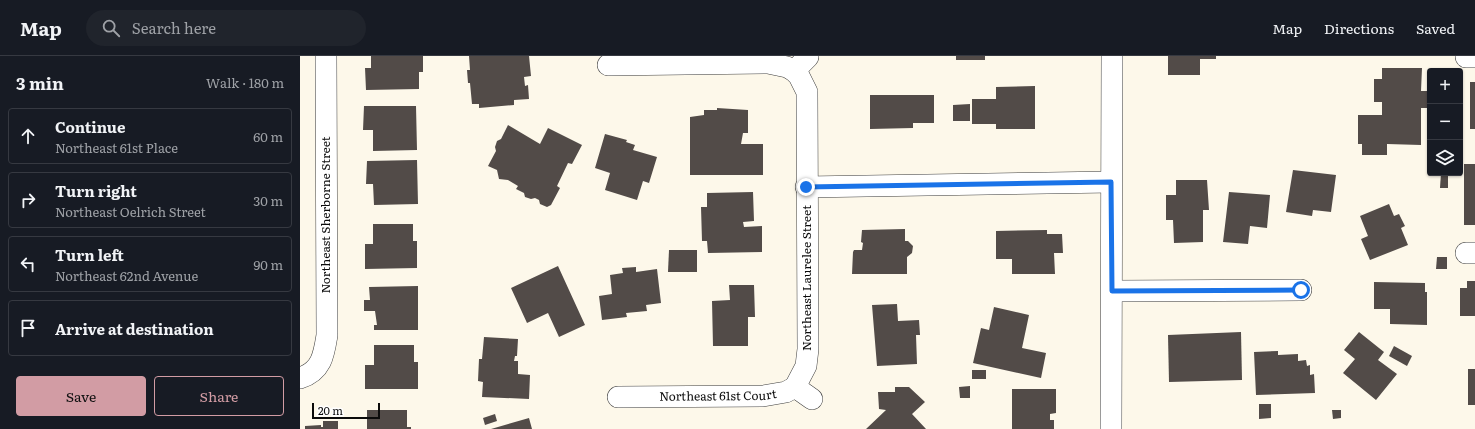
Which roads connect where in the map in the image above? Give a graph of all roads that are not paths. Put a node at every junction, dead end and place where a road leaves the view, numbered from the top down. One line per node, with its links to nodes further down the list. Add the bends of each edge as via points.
1 (326, 56): 9 (street, Northeast Sherborne Street, via 327,335 323,358)
2 (1112, 56): 5 (street)
3 (801, 64): 4 (street, via 787,67 768,63); 6 (street, Northeast Laurelee Street, via 799,76 807,92)
4 (608, 65)
5 (1111, 182): 6 (street); 8 (street)
6 (806, 187): 10 (street, Northeast Laurelee Street, via 808,349 806,366)
7 (1301, 290): 8 (street)
8 (1112, 291): 13 (street)
9 (307, 374)
10 (795, 387): 11 (street, Northeast 61st Court, via 786,392 763,396); 12 (street)
11 (618, 397)
12 (812, 399)
13 (1111, 429)

